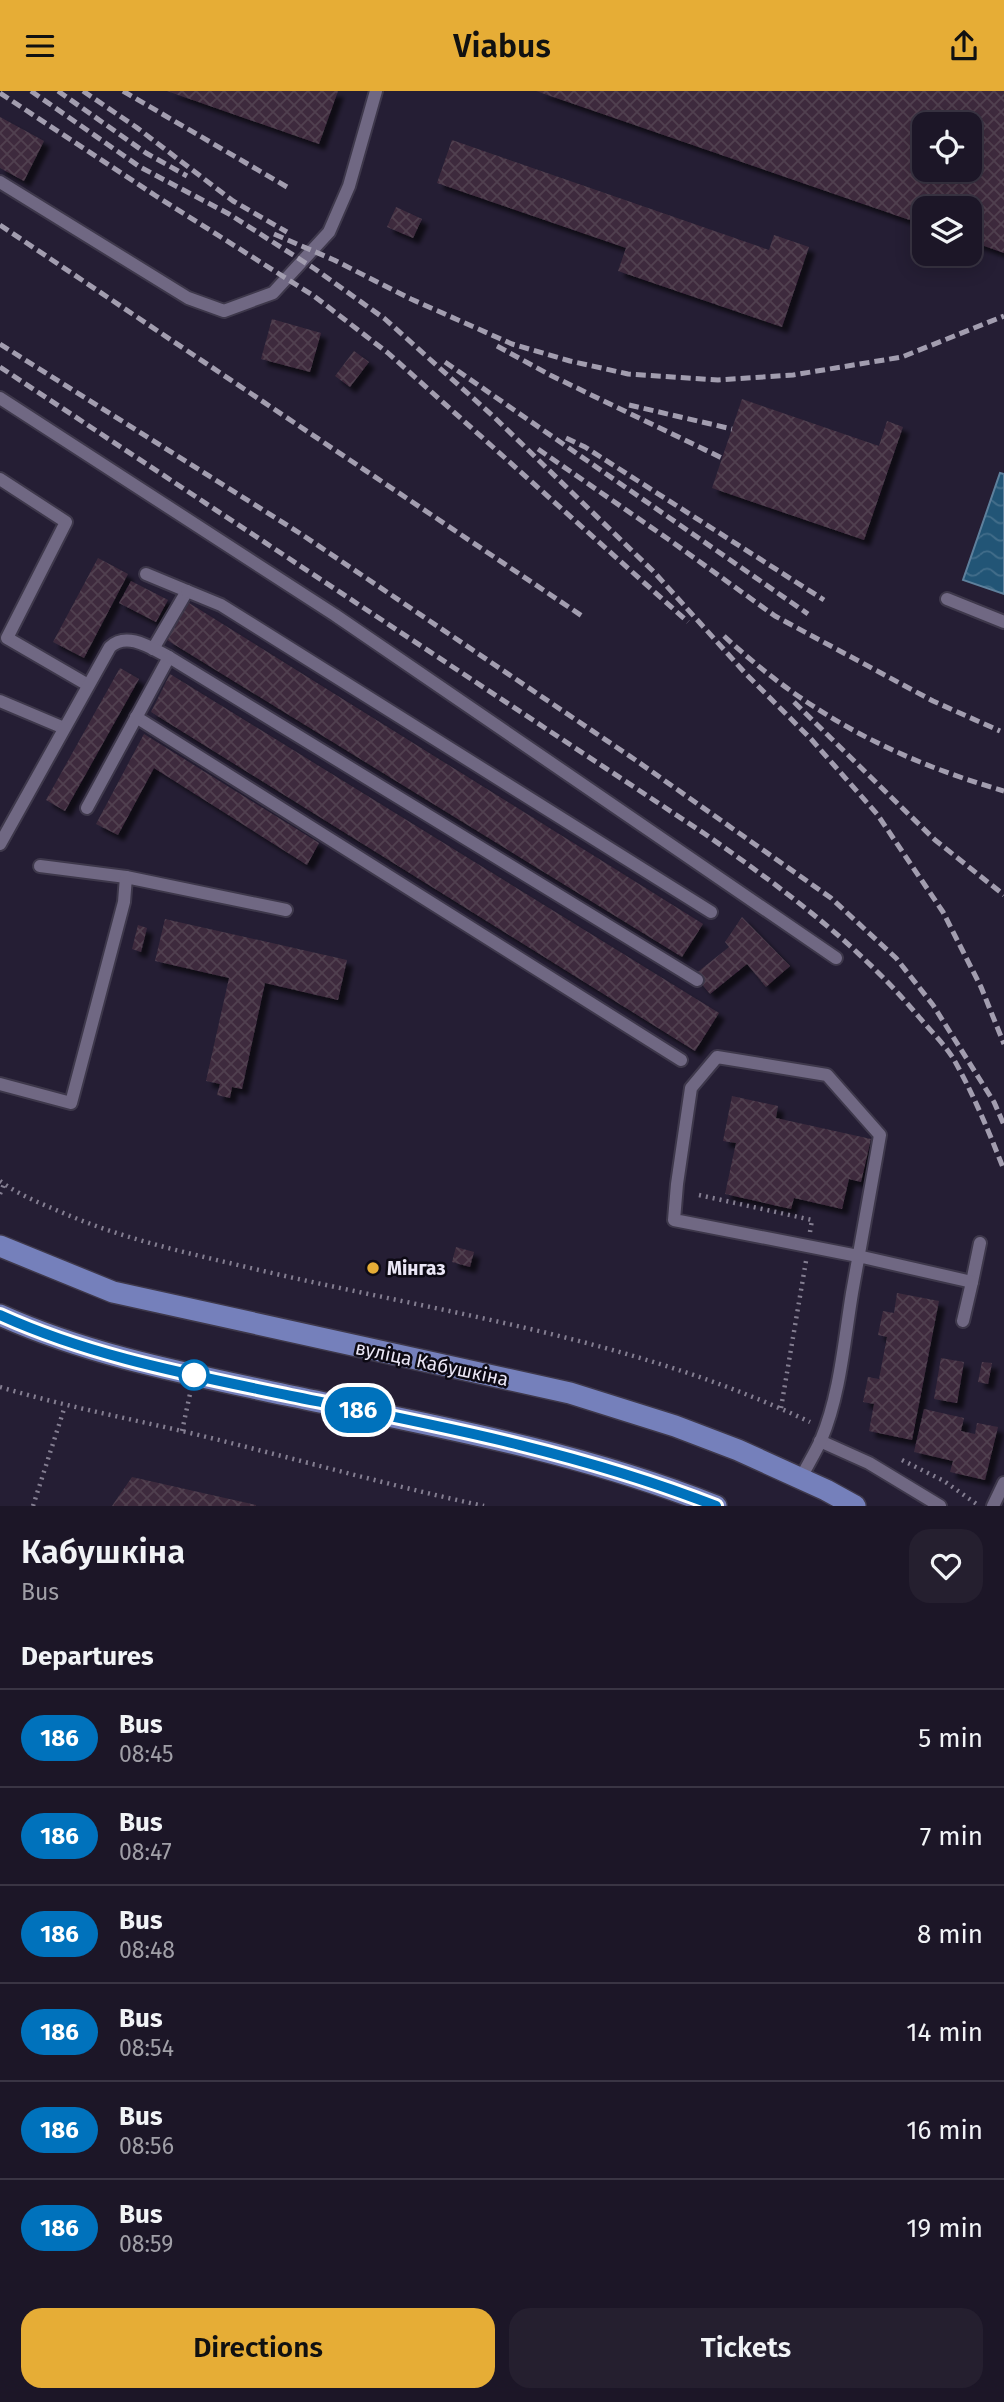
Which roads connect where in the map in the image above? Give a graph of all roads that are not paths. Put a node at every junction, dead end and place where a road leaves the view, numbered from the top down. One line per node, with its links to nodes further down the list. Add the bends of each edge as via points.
1 (376, 91): 2 (lane, via 349,185 329,232 273,293 223,311 188,298)
2 (0, 182)
3 (0, 398): 21 (lane, via 335,615)
4 (0, 479): 11 (lane, via 66,522 7,638)
5 (146, 574): 6 (lane)
6 (187, 591): 9 (lane); 20 (lane, via 221,605)
7 (947, 599): 8 (lane)
8 (1004, 622)
9 (153, 649): 10 (lane); 11 (lane, via 128,639 117,640)
10 (169, 657): 13 (lane); 22 (lane)
11 (88, 685): 14 (lane)
12 (0, 701): 14 (lane)
13 (136, 717): 15 (lane); 23 (lane)
14 (64, 728): 16 (lane)
15 (87, 808)
16 (0, 844)
17 (40, 866): 18 (lane)
18 (126, 877): 19 (lane); 24 (lane, via 124,902 71,1103)
19 (286, 910)
20 (711, 912)
21 (836, 958)
22 (697, 980)
23 (681, 1059)
24 (0, 1084)
25 (980, 1243): 28 (lane)
26 (0, 1246): 32 (main road, вуліца Кабушкіна, via 113,1292 570,1393 675,1426)
27 (858, 1257): 27 (lane, via 674,1220 691,1088 717,1057 827,1075 880,1135); 28 (lane); 31 (lane, via 836,1388)
28 (972, 1282): 30 (lane)
29 (0, 1315): 34 (main road, via 102,1353 547,1451 626,1473)
30 (963, 1321)
31 (822, 1435): 32 (lane); 36 (lane)
32 (801, 1478): 35 (main road, вуліца Кабушкіна)
33 (1004, 1483): 37 (lane)
34 (716, 1506)
35 (855, 1506)
36 (940, 1506)
37 (993, 1506)

